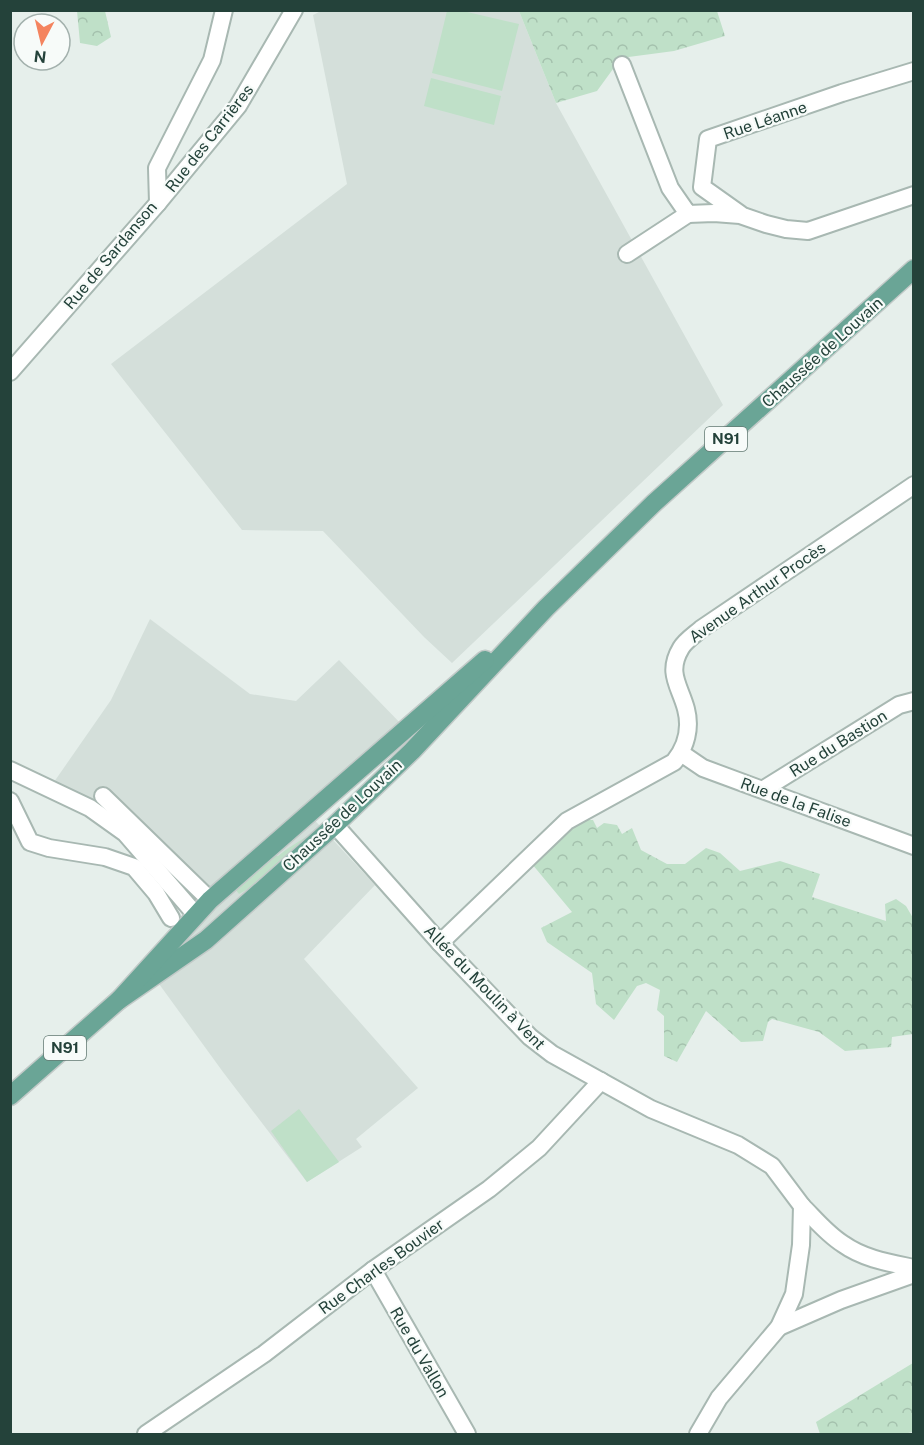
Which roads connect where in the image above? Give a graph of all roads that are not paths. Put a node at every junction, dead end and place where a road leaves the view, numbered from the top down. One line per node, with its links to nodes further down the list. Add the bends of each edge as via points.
1 (225, 10): 6 (street, Rue de Sardanson, via 212,60 157,168)
2 (294, 10): 6 (street, Rue des Carrières, via 238,106)
3 (622, 65): 7 (street, via 670,188)
4 (914, 71): 8 (street, Rue Léanne, via 708,140 702,187)
5 (914, 195): 8 (street, via 808,231 786,229)
6 (158, 202): 11 (street, Rue de Sardanson)
7 (688, 214): 8 (street); 9 (street)
8 (740, 215)
9 (627, 254)
10 (914, 269): 13 (main road, Chaussée de Louvain / N91, via 654,503)
11 (10, 372)
12 (914, 484): 15 (street, Avenue Arthur Procès, via 701,629 682,646 674,663 675,681 687,711 687,737)
13 (546, 608): 16 (main road, Chaussée de Louvain / N91); 18 (main road, Chaussée de Louvain / N91)
14 (914, 701): 19 (street, Rue du Bastion, via 899,705)
15 (681, 753): 19 (street, Rue de la Falise, via 703,768); 29 (street, via 674,762 567,821)
16 (374, 756): 18 (main road); 22 (main road, Chaussée de Louvain / N91)
17 (10, 770): 26 (street, via 90,808 125,833)
18 (389, 771): 23 (main road, Chaussée de Louvain / N91)
19 (764, 789): 24 (street, Rue de la Falise)
20 (103, 796): 25 (street)
21 (10, 801): 27 (street, via 30,842 134,867)
22 (311, 812): 23 (main road); 25 (main road, Chaussée de Louvain / N91)
23 (335, 825): 28 (main road, Chaussée de Louvain / N91); 29 (street, Allée du Moulin à Vent)
24 (914, 846)
25 (210, 900): 26 (main road, Chaussée de Louvain / N91)
26 (196, 915): 28 (main road); 30 (main road, Chaussée de Louvain / N91)
27 (171, 918)
28 (211, 936): 30 (main road, Chaussée de Louvain / N91)
29 (440, 943): 31 (street, Allée du Moulin à Vent, via 530,1037)
30 (119, 1000): 32 (main road, Chaussée de Louvain / N91)
31 (601, 1081): 33 (street, Allée du Moulin à Vent, via 651,1109 738,1145 772,1166); 35 (street, Rue Charles Bouvier, via 539,1148 489,1189)
32 (10, 1096)
33 (802, 1206): 34 (street, Allée du Moulin à Vent, via 844,1245 875,1260); 37 (street, via 794,1294)
34 (914, 1268)
35 (373, 1270): 38 (street, Rue Charles Bouvier, via 264,1354); 39 (street, Rue du Vallon)
36 (914, 1274): 37 (street)
37 (779, 1327): 40 (street, via 719,1398)
38 (147, 1434)
39 (467, 1434)
40 (698, 1434)

